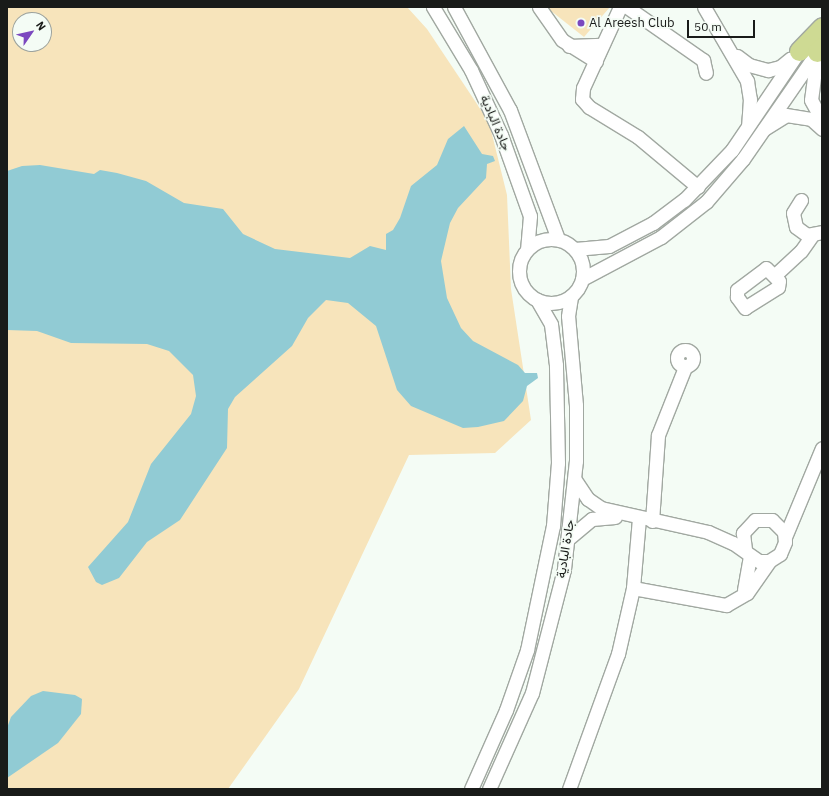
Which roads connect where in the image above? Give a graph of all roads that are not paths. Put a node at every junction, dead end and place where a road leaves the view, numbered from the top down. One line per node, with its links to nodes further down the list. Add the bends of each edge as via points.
1 (433, 7): 22 (street, جادة البادية, via 471,70 501,135 530,216)
2 (454, 7): 21 (street, جادة البادية, via 510,110)
3 (538, 7): 9 (street, via 553,31)
4 (620, 7): 8 (street)
5 (628, 7): 14 (street, via 703,60)
6 (704, 7): 10 (street)
7 (822, 27): 12 (highway)
8 (602, 45): 9 (street); 13 (street)
9 (569, 46): 13 (street)
10 (728, 47): 12 (street, via 749,65 768,70 780,67); 17 (street, via 749,87)
11 (820, 50): 15 (street, via 812,100); 17 (street)
12 (798, 51): 17 (street)
13 (596, 61): 18 (street, via 582,91 583,102 638,137)
14 (706, 73)
15 (822, 120)
16 (822, 129): 17 (street, via 811,119 786,115)
17 (753, 130): 18 (street); 25 (street, via 732,174 691,214 660,237)
18 (698, 187): 23 (street, via 658,219 616,244 596,249)
19 (801, 200): 20 (street, via 793,213 794,223 803,233)
20 (817, 233): 24 (street)
21 (558, 239): 22 (street, via 538,240); 23 (street)
22 (527, 248): 27 (street, via 520,260 520,280 526,292)
23 (575, 249): 25 (street, via 582,260)
24 (775, 275)
25 (582, 279): 26 (street)
26 (571, 296): 27 (street, via 551,303); 30 (street, جادة البادية, via 568,316 576,405)
27 (537, 300): 42 (street, جادة البادية, via 550,324 556,364 558,463 553,526 527,650 506,710)
28 (685, 367): 32 (street, via 658,435)
29 (822, 448): 31 (street)
30 (575, 480): 32 (street, via 596,506); 37 (street, جادة البادية)
31 (802, 498): 33 (street, via 788,514); 36 (street)
32 (643, 519): 35 (street); 37 (street, via 598,518 582,525); 40 (street)
33 (772, 520): 34 (street, via 754,520); 36 (street, via 781,527)
34 (746, 528): 35 (street); 38 (street, via 742,539)
35 (708, 532): 38 (street)
36 (785, 537): 39 (street, via 783,550)
37 (569, 538): 43 (street, جادة البادية, via 540,668 520,724)
38 (747, 553): 39 (street); 41 (street)
39 (769, 561): 41 (street)
40 (633, 588): 41 (street, via 716,605 731,604); 44 (street, via 607,692)
41 (744, 596)
42 (471, 789)
43 (489, 789)
44 (569, 789)

